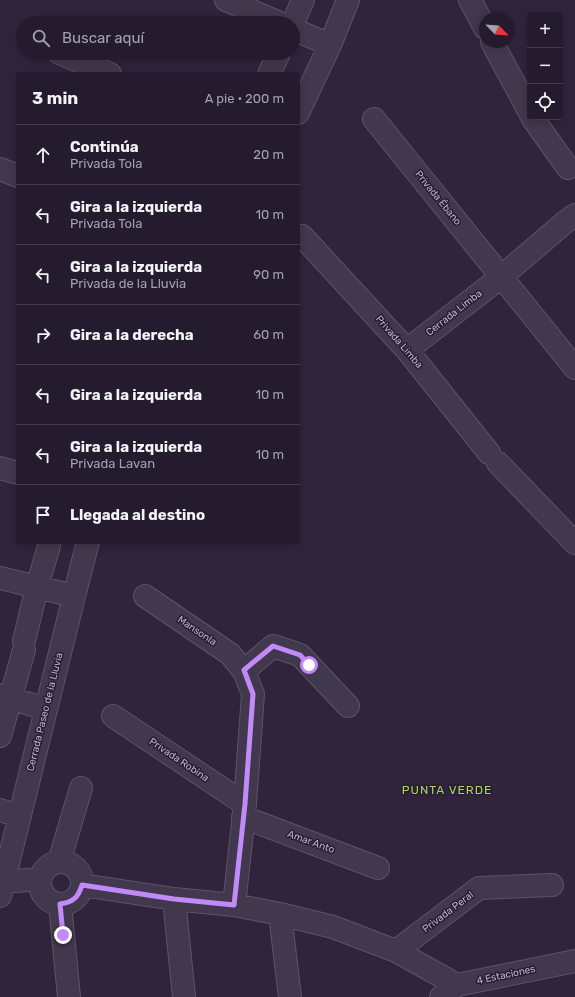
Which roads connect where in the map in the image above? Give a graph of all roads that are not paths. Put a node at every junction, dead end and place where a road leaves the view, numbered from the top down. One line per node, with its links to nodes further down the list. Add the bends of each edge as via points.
1 (226, 0): 5 (street)
2 (303, 0): 6 (street)
3 (348, 0): 9 (street)
4 (470, 0): 7 (street)
5 (264, 16)
6 (296, 16)
7 (479, 17)
8 (300, 32): 9 (street)
9 (330, 45): 16 (street)
10 (495, 48): 15 (street)
11 (76, 60): 13 (street)
12 (276, 60): 14 (street)
13 (105, 72)
14 (270, 72)
15 (527, 107)
16 (300, 109)
17 (374, 119): 24 (street, Privada Ébano)
18 (534, 120): 19 (street)
19 (568, 168)
20 (0, 169): 21 (street)
21 (16, 175)
22 (571, 225): 24 (street, Cerrada Limba)
23 (302, 236): 25 (street, Privada Limba)
24 (501, 277): 25 (street, Cerrada Limba); 26 (street, Privada Ébano)
25 (407, 350): 29 (street, Privada Limba, via 494,458)
26 (575, 368)
27 (0, 468): 28 (street)
28 (16, 472)
29 (575, 543)
30 (87, 544): 34 (street, Cerrada Paseo de la Lluvia)
31 (49, 546): 33 (street)
32 (0, 578): 33 (street)
33 (36, 588): 34 (street); 37 (street, via 24,645)
34 (74, 596): 39 (street, Cerrada Paseo de la Lluvia)
35 (145, 596): 36 (street, Mansonla, via 230,654)
36 (244, 670): 38 (street, via 273,646 300,655); 43 (street, via 253,694)
37 (5, 697): 39 (street); 41 (street)
38 (348, 706)
39 (46, 709): 44 (street, Cerrada Paseo de la Lluvia)
40 (113, 716): 43 (street, Privada Robina)
41 (0, 736)
42 (81, 788): 45 (street)
43 (244, 811): 46 (street, Amar Anto); 53 (street)
44 (10, 813): 50 (street, Cerrada Paseo de la Lluvia)
45 (59, 862): 47 (street, via 50,865); 48 (street, via 75,868)
46 (378, 868)
47 (40, 879): 50 (street, Cerrada Paseo de la Lluvia); 52 (street, via 40,888 44,896 51,902)
48 (82, 885): 51 (street); 52 (street, via 76,898 69,903)
49 (552, 885): 55 (street, Privada Peral, via 479,888)
50 (2, 889)
51 (174, 899): 53 (street); 59 (street)
52 (60, 904): 58 (street)
53 (234, 905): 54 (street)
54 (280, 914): 55 (street, via 333,927); 60 (street)
55 (396, 952): 57 (street)
56 (575, 961): 57 (street, 4 Estaciones)
57 (449, 991)
58 (69, 997)
59 (184, 997)
60 (290, 997)

